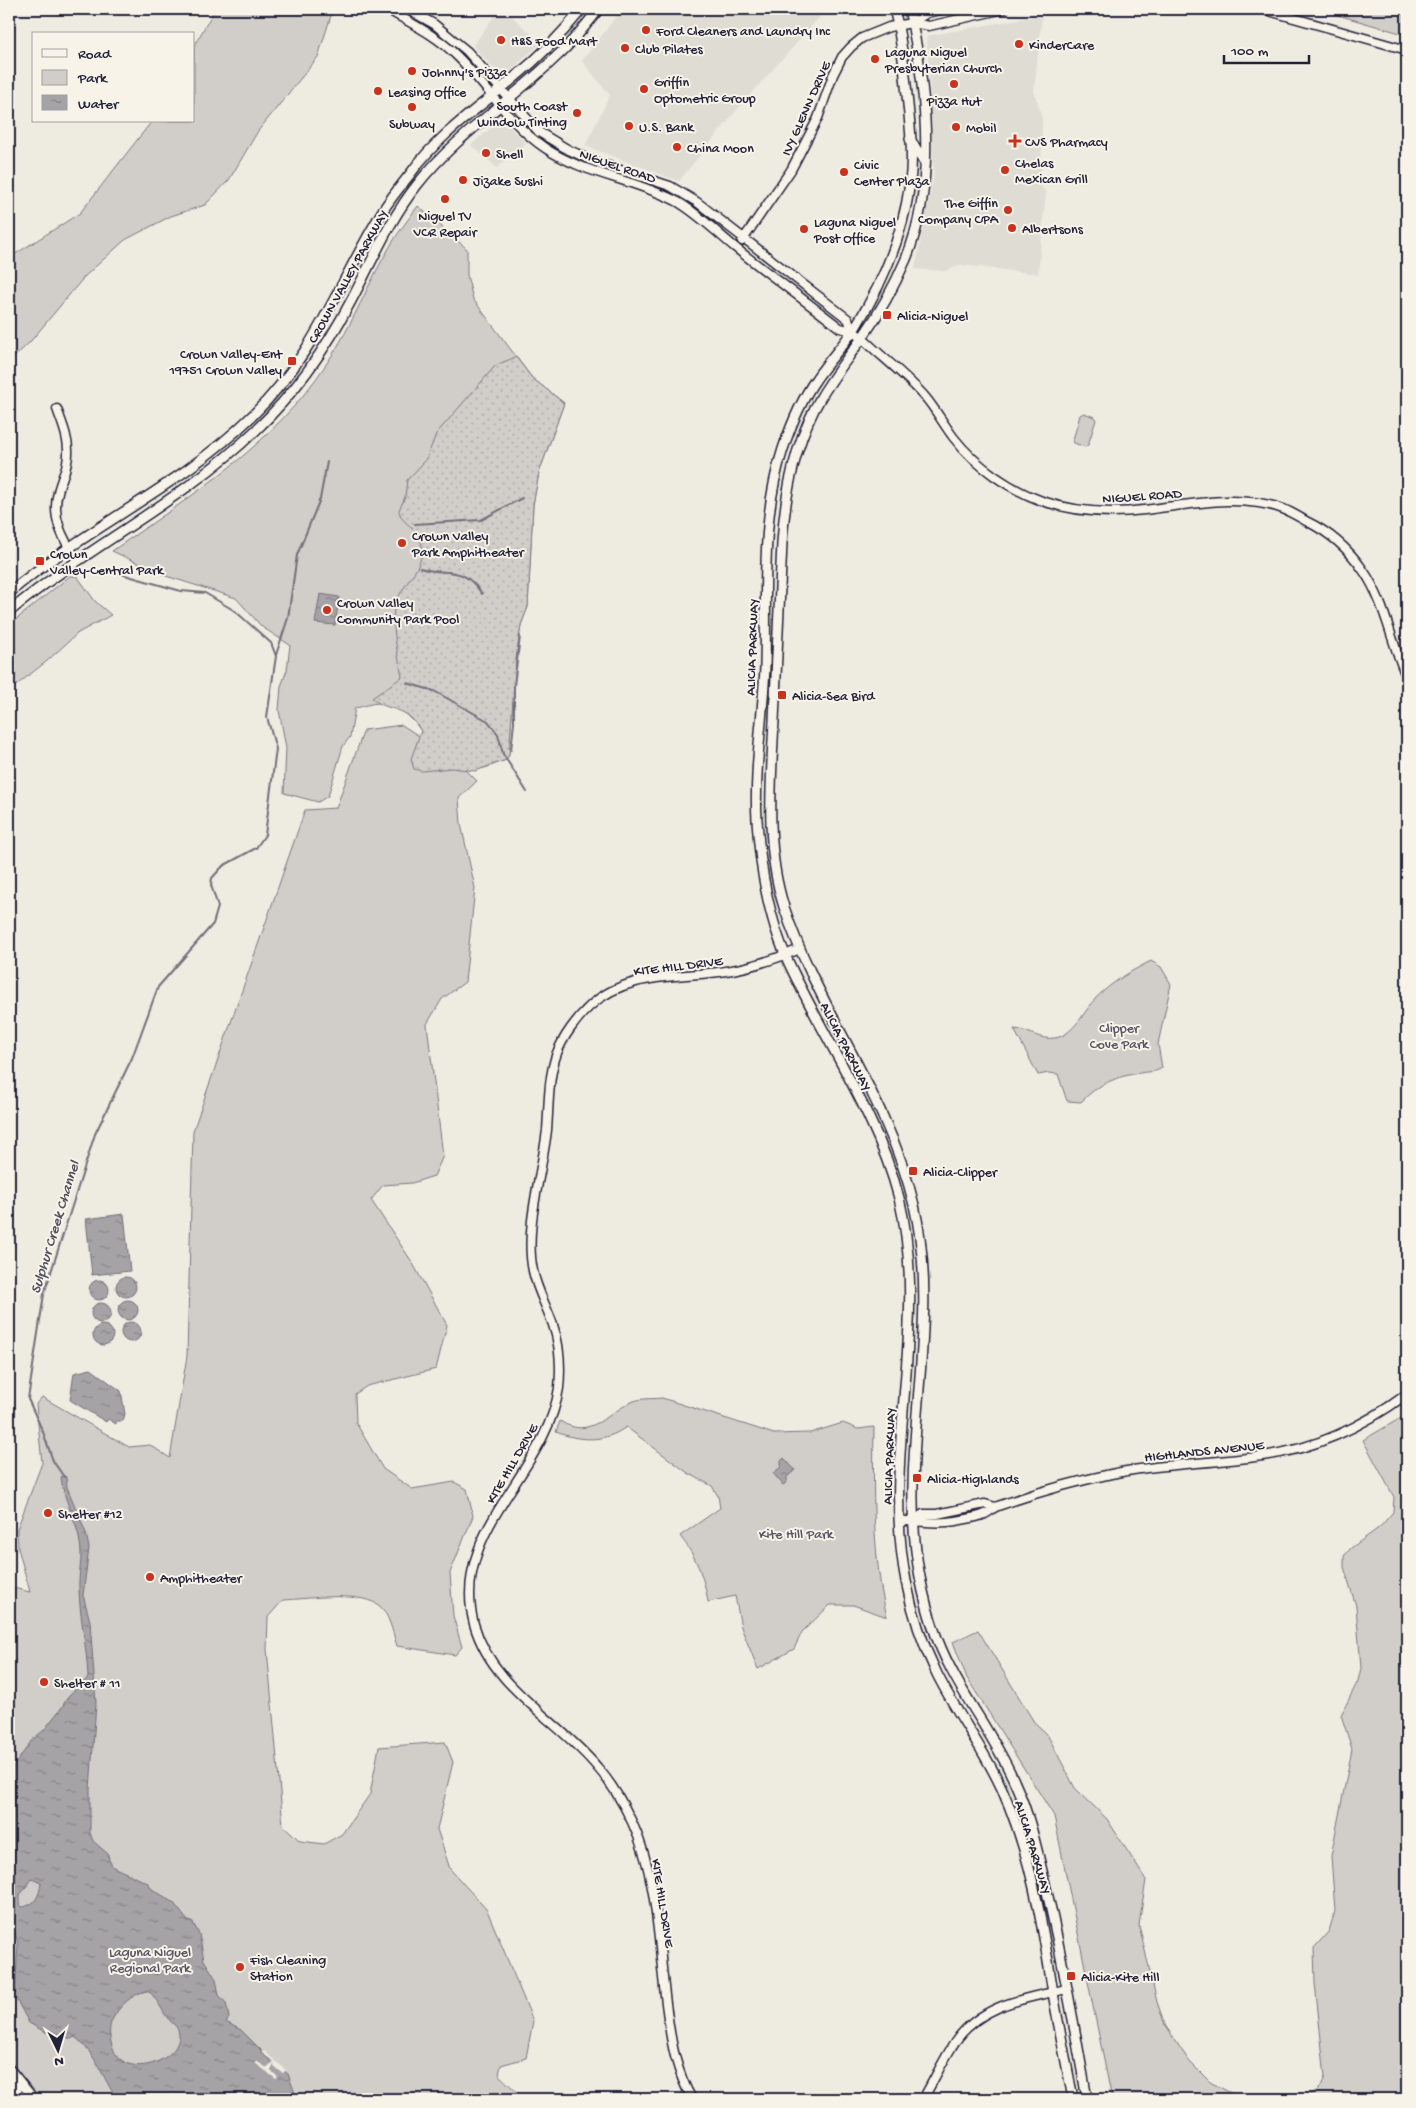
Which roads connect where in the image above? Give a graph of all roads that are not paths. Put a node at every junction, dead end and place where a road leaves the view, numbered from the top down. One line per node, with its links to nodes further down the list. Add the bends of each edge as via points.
1 (386, 9): 14 (main road, NIGUEL ROAD, via 435,37 456,55)
2 (407, 9): 13 (main road, NIGUEL ROAD, via 434,24 467,51)
3 (582, 9): 13 (main road, CROWN VALLEY PARKWAY, via 540,55)
4 (599, 9): 15 (main road, CROWN VALLEY PARKWAY, via 557,57)
5 (894, 9): 11 (main road, ALICIA PARKWAY)
6 (909, 9): 10 (main road, ALICIA PARKWAY)
7 (945, 9): 10 (main road, via 927,13)
8 (1004, 9): 10 (main road, via 929,26)
9 (1262, 9): 12 (main road)
10 (912, 23): 11 (main road, IVY GLENN DRIVE); 18 (main road, ALICIA PARKWAY)
11 (898, 25): 17 (main road, ALICIA PARKWAY); 23 (main road, IVY GLENN DRIVE, via 862,38 842,57 818,118 792,170)
12 (1407, 50)
13 (500, 89): 14 (main road, CROWN VALLEY PARKWAY); 15 (main road, NIGUEL ROAD)
14 (491, 97): 16 (main road, NIGUEL ROAD); 28 (main road, CROWN VALLEY PARKWAY, via 453,127 410,173 380,214 304,354 270,398 214,450)
15 (508, 98): 16 (main road, CROWN VALLEY PARKWAY); 19 (main road, NIGUEL ROAD, via 539,132 567,149 593,161)
16 (499, 106): 21 (main road, NIGUEL ROAD, via 529,136 559,156 575,165); 29 (main road, CROWN VALLEY PARKWAY, via 449,150 416,186 379,246 340,322 279,408 219,462)
17 (910, 139): 18 (main road); 20 (main road, ALICIA PARKWAY)
18 (925, 160): 20 (main road); 26 (main road, ALICIA PARKWAY, via 921,205 906,257 884,304)
19 (637, 174): 21 (main road); 22 (main road); 23 (main road, NIGUEL ROAD, via 670,186 697,202)
20 (910, 174): 25 (main road, ALICIA PARKWAY, via 892,252)
21 (618, 178): 22 (main road, NIGUEL ROAD)
22 (655, 191): 24 (main road, NIGUEL ROAD, via 700,217)
23 (743, 239): 24 (main road, IVY GLENN DRIVE); 25 (main road, NIGUEL ROAD, via 848,319)
24 (736, 248): 25 (main road, NIGUEL ROAD, via 840,328)
25 (853, 331): 26 (main road, NIGUEL ROAD); 32 (main road, ALICIA PARKWAY, via 814,381 794,421 774,480 766,542)
26 (862, 338): 33 (main road, NIGUEL ROAD, via 921,393 953,438 972,458 1009,485 1042,501 1102,512 1227,502 1256,503 1282,509 1318,527 1334,538 1363,569 1374,589); 34 (main road, ALICIA PARKWAY, via 820,399 795,460 784,517)
27 (57, 409): 28 (main road, via 68,455 56,513 61,534)
28 (69, 548): 29 (main road); 30 (main road, CROWN VALLEY PARKWAY)
29 (77, 560): 31 (main road, CROWN VALLEY PARKWAY)
30 (9, 592)
31 (9, 612)
32 (764, 671): 34 (main road, via 769,685 768,714); 35 (main road, ALICIA PARKWAY)
33 (1407, 678)
34 (774, 728): 35 (main road, via 767,735 765,763); 36 (main road, ALICIA PARKWAY, via 770,785 774,857 783,903)
35 (758, 777): 37 (main road, ALICIA PARKWAY, via 762,869)
36 (800, 949): 37 (main road, KITE HILL DRIVE); 39 (main road, ALICIA PARKWAY)
37 (785, 956): 38 (main road, ALICIA PARKWAY); 54 (main road, KITE HILL DRIVE, via 733,970 626,984 588,1007 557,1052 552,1070 531,1252 537,1285 558,1343 558,1390 548,1424 480,1540 471,1586 474,1624 494,1666 599,1768 632,1824 648,1867 673,2052)
38 (831, 1045): 39 (main road, via 839,1044); 40 (main road, ALICIA PARKWAY)
39 (851, 1052): 40 (main road, via 849,1065); 42 (main road, ALICIA PARKWAY, via 892,1134)
40 (843, 1068): 41 (main road, ALICIA PARKWAY, via 878,1139)
41 (898, 1195): 42 (main road, via 905,1194); 43 (main road, ALICIA PARKWAY)
42 (914, 1201): 43 (main road, via 910,1219); 45 (main road, ALICIA PARKWAY, via 925,1279 913,1484)
43 (904, 1221): 46 (main road, ALICIA PARKWAY, via 911,1280 899,1484)
44 (1407, 1394): 45 (main road, HIGHLANDS AVENUE, via 1360,1425 1298,1449 1118,1473 1061,1486 995,1507 986,1514 956,1521 923,1524)
45 (914, 1520): 46 (main road, HIGHLANDS AVENUE); 47 (main road, ALICIA PARKWAY, via 920,1578 937,1634 950,1667 1014,1781 1032,1829)
46 (900, 1522): 48 (main road, ALICIA PARKWAY, via 906,1581 923,1639 936,1673 1001,1787 1018,1834 1044,1928)
47 (1067, 1989): 48 (main road); 57 (main road, ALICIA PARKWAY)
48 (1053, 1992): 55 (main road, via 1001,2005 968,2028 956,2040); 56 (main road, ALICIA PARKWAY)
49 (9, 2068): 53 (main road)
50 (9, 2076): 52 (main road)
51 (9, 2086): 52 (main road)
52 (19, 2099)
53 (34, 2099)
54 (692, 2099)
55 (923, 2099)
56 (1073, 2099)
57 (1087, 2099)

